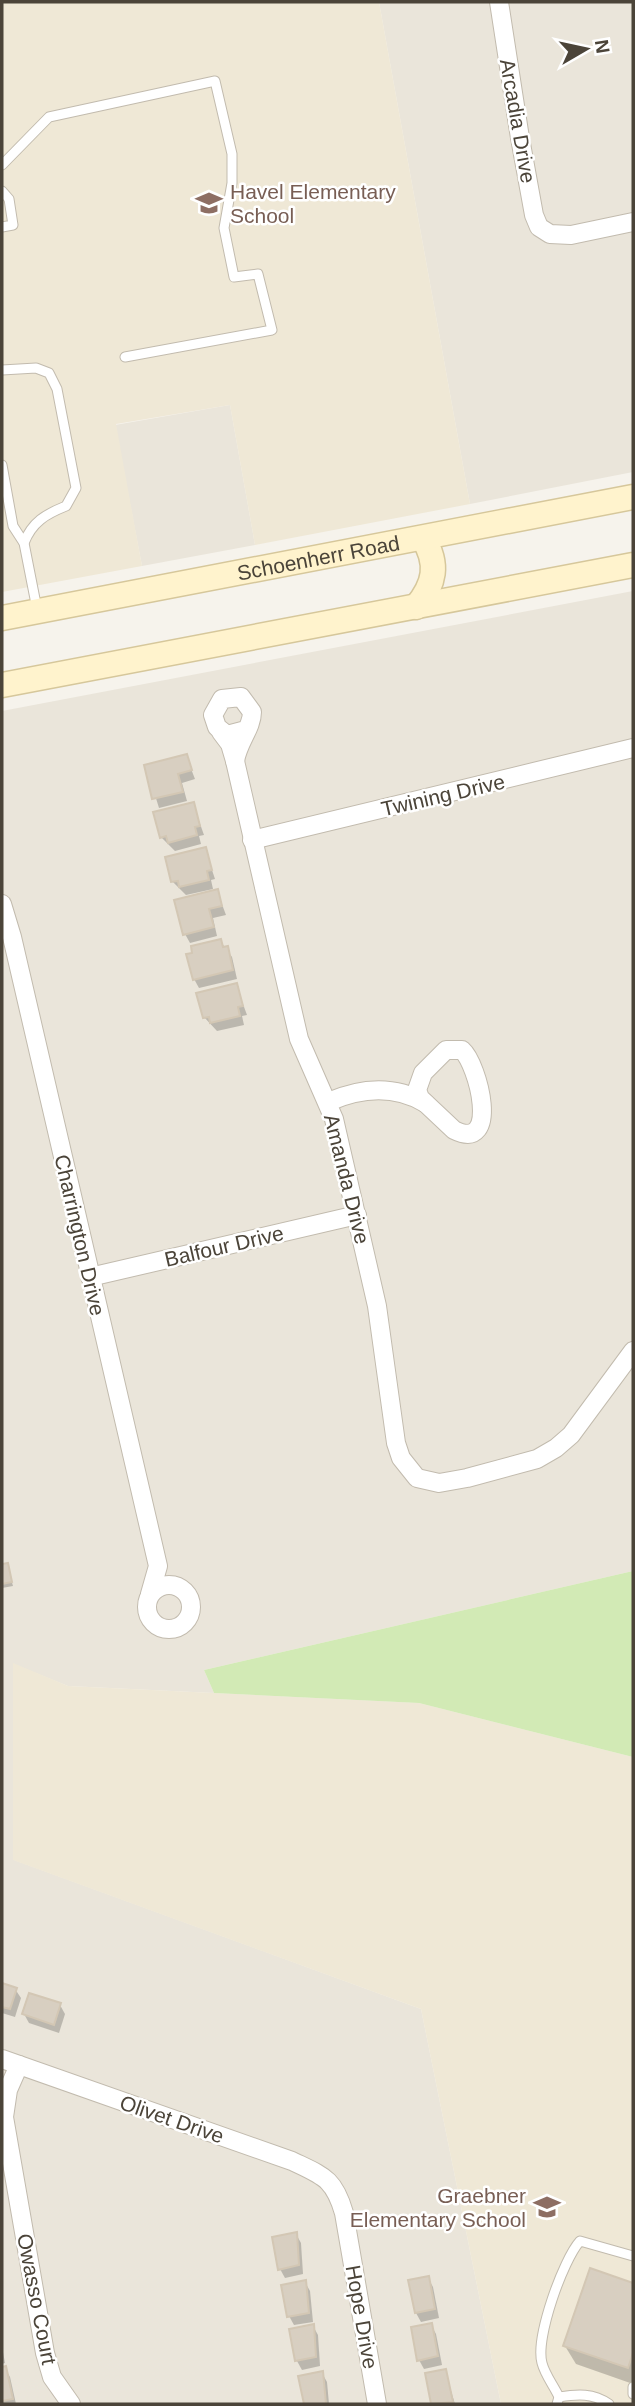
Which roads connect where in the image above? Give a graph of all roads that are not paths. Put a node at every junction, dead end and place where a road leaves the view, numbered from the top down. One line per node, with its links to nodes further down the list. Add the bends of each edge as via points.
1 (499, 2): 4 (street, Arcadia Drive, via 539,227 571,235)
2 (2, 165): 6 (lane, via 49,117 215,81 232,154 224,228 234,277 258,274 272,330)
3 (2, 191): 5 (lane, via 9,199 13,225)
4 (633, 222)
5 (2, 227)
6 (125, 358)
7 (2, 370): 11 (lane, via 36,368 49,373 57,389 76,488 66,506 30,527)
8 (2, 465): 11 (lane, via 13,526)
9 (633, 497): 10 (main road, Schoenherr Road)
10 (423, 538): 13 (main road, via 434,568 428,592); 14 (main road, Schoenherr Road)
11 (24, 543): 14 (lane)
12 (633, 565): 13 (main road)
13 (415, 607): 16 (main road)
14 (37, 611): 15 (main road, Schoenherr Road)
15 (2, 618)
16 (2, 685)
17 (246, 730): 18 (street, via 234,735); 18 (street, via 252,712 246,701 234,695 222,699 214,709 214,722); 20 (street, via 237,744)
18 (221, 732): 20 (street, Amanda Drive)
19 (633, 748): 21 (street, Twining Drive)
20 (235, 761): 21 (street, Amanda Drive)
21 (252, 840): 25 (street, Amanda Drive, via 299,1039 308,1067)
22 (2, 904): 28 (street, Charrington Drive)
23 (423, 1073): 24 (street); 26 (street, via 417,1090); 26 (street, via 446,1050 462,1050 469,1056 481,1095 480,1127 460,1133)
24 (401, 1092): 25 (street, via 362,1091); 26 (street)
25 (328, 1102): 27 (street, Amanda Drive)
26 (426, 1104)
27 (357, 1215): 28 (street, Balfour Drive); 29 (street, Amanda Drive, via 377,1306 396,1443 417,1478 439,1483 467,1478 537,1459 556,1448)
28 (90, 1277): 30 (street, Charrington Drive)
29 (633, 1351)
30 (158, 1566): 31 (street, Charrington Drive); 32 (street, Charrington Drive)
31 (177, 1586): 32 (street, via 163,1586); 32 (street, Charrington Drive, via 187,1595 190,1608 185,1621 175,1628 153,1622 146,1609)
32 (150, 1594)
33 (2, 2059): 34 (street, Olivet Drive)
34 (19, 2065): 35 (street, Olivet Drive, via 292,2161); 40 (street, Owasso Court, via 8,2090 4,2117 45,2353 52,2377)
35 (337, 2189): 41 (street, Hope Drive)
36 (633, 2256): 39 (lane, via 580,2241 568,2254 540,2346)
37 (633, 2386): 38 (lane)
38 (633, 2394)
39 (558, 2401): 42 (lane, via 579,2393)
40 (71, 2404)
41 (377, 2404)
42 (609, 2404)

